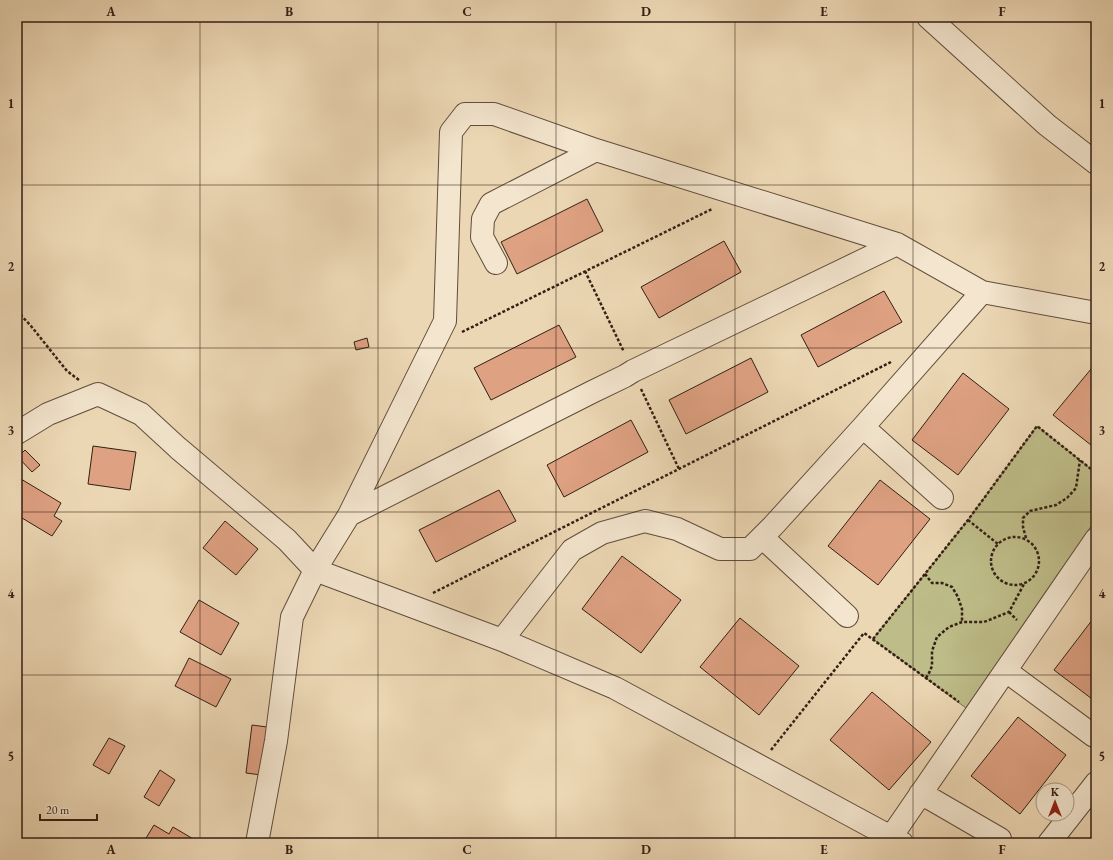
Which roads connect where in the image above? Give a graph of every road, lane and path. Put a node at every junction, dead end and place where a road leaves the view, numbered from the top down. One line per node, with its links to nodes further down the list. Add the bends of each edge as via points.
1 (928, 17): 3 (street, via 1047,125)
2 (596, 150): 5 (street); 6 (street, via 491,204 482,218 482,237); 18 (street, via 494,114 465,114 451,132 445,321)
3 (1096, 162)
4 (715, 207): 10 (path)
5 (897, 244): 7 (street); 18 (street, via 633,371)
6 (496, 263)
7 (982, 292): 9 (street); 13 (street)
8 (17, 311): 12 (path, via 66,372)
9 (1096, 313)
10 (461, 333)
11 (895, 360): 28 (path)
12 (98, 394): 14 (street, via 48,414); 25 (street, via 141,414 287,540)
13 (863, 427): 17 (street); 20 (street)
14 (17, 433)
15 (1080, 460): 16 (path); 19 (path, via 1037,426); 21 (path, via 1076,488 1067,498 1056,505 1030,511 1023,518)
16 (1096, 473)
17 (942, 498)
18 (349, 514): 25 (street)
19 (968, 520): 23 (path); 26 (path)
20 (762, 537): 29 (street); 32 (street, via 750,549 720,549 677,529 645,521 602,533 572,550)
21 (1026, 539): 23 (path, via 1013,536); 27 (path, via 1037,549 1040,565 1031,579)
22 (1096, 539): 24 (street)
23 (998, 544): 27 (path, via 991,563 996,576 1015,585)
24 (1090, 562): 33 (street)
25 (315, 570): 32 (street); 42 (street, via 292,617 276,741)
26 (925, 574): 30 (path, via 932,583 952,587 962,609); 31 (path)
27 (1024, 584): 30 (path, via 1009,612 984,622)
28 (427, 596)
29 (847, 616)
30 (962, 622): 34 (path, via 949,627 937,637 932,651 932,666)
31 (873, 639): 34 (path); 37 (path, via 864,633)
32 (502, 640): 41 (street, via 615,688)
33 (1006, 671): 36 (street); 39 (street)
34 (926, 678): 35 (path)
35 (960, 704)
36 (1094, 736)
37 (766, 755)
38 (1096, 783): 43 (street)
39 (920, 794): 40 (street); 41 (street)
40 (1000, 839)
41 (897, 840)
42 (257, 843)
43 (1049, 843)

